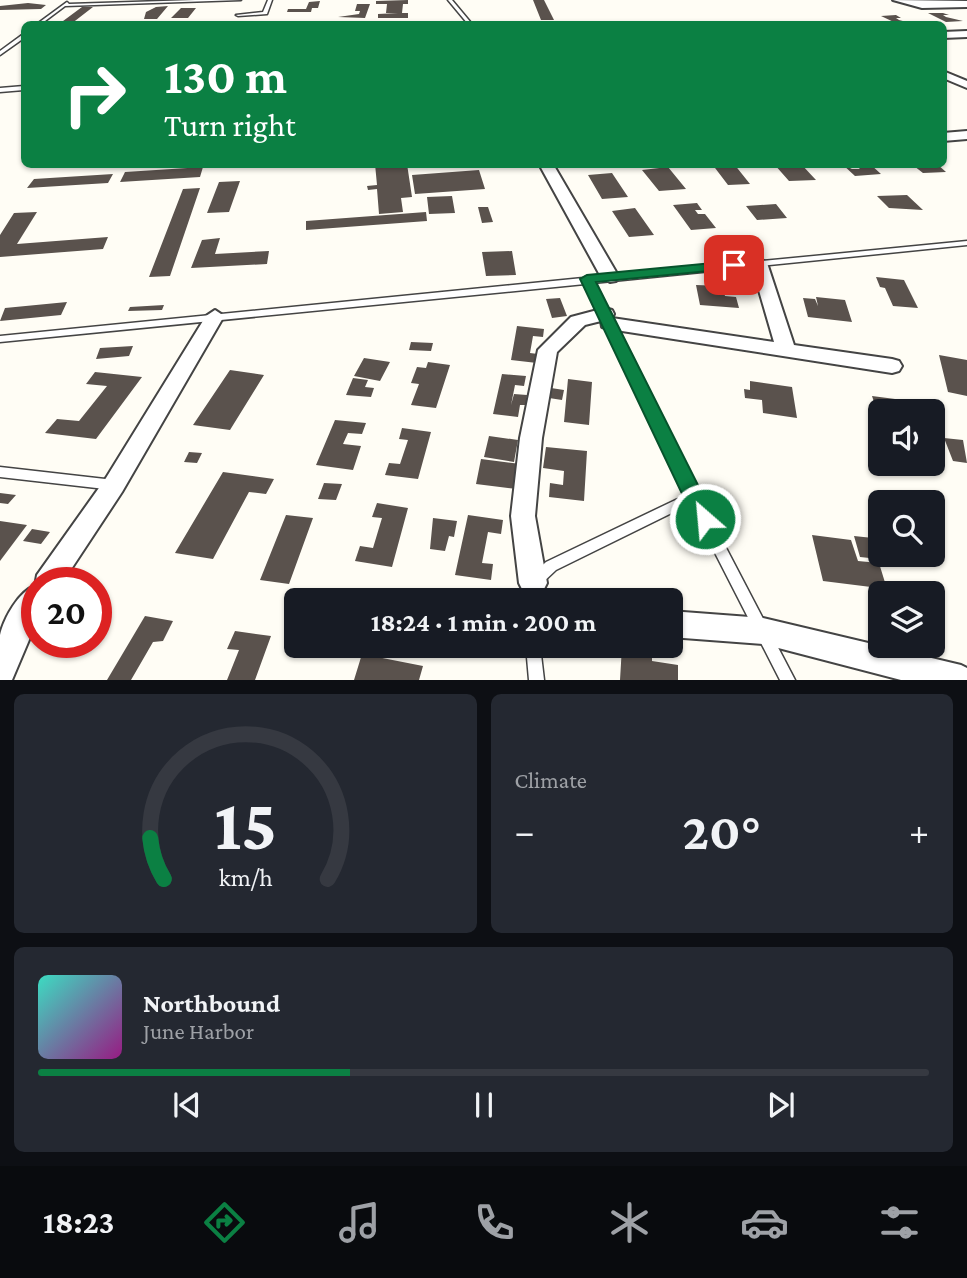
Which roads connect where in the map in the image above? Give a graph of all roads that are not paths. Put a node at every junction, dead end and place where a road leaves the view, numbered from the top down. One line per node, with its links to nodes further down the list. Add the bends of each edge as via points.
1 (70, 0): 7 (lane)
2 (239, 0): 7 (lane)
3 (270, 0): 8 (lane, via 265,13)
4 (450, 0): 10 (lane)
5 (897, 0): 6 (street, via 922,5)
6 (967, 4)
7 (64, 5): 9 (lane)
8 (238, 15)
9 (43, 21)
10 (468, 21)
11 (967, 34): 12 (street)
12 (947, 35)
13 (21, 38): 14 (lane)
14 (0, 53)
15 (947, 76): 16 (street)
16 (967, 85)
17 (21, 88): 18 (lane)
18 (0, 90)
19 (967, 135): 20 (street)
20 (947, 137)
21 (548, 168): 24 (street)
22 (967, 243): 23 (lane)
23 (759, 263): 24 (lane); 29 (street)
24 (610, 277): 25 (lane)
25 (587, 279): 26 (lane); 27 (lane)
26 (215, 316): 28 (lane); 32 (street)
27 (607, 319): 29 (street); 33 (lane); 35 (street, via 578,321 548,350 531,438 523,516)
28 (0, 339)
29 (786, 351): 30 (street)
30 (892, 366)
31 (0, 472): 32 (lane)
32 (114, 485): 34 (street)
33 (693, 497): 36 (lane, via 551,566); 39 (lane)
34 (58, 567)
35 (532, 588)
36 (535, 588)
37 (21, 620): 41 (street)
38 (683, 625): 39 (street)
39 (763, 631): 43 (lane); 44 (street)
40 (534, 658): 42 (lane)
41 (0, 672)
42 (537, 680)
43 (788, 680)
44 (961, 680)

